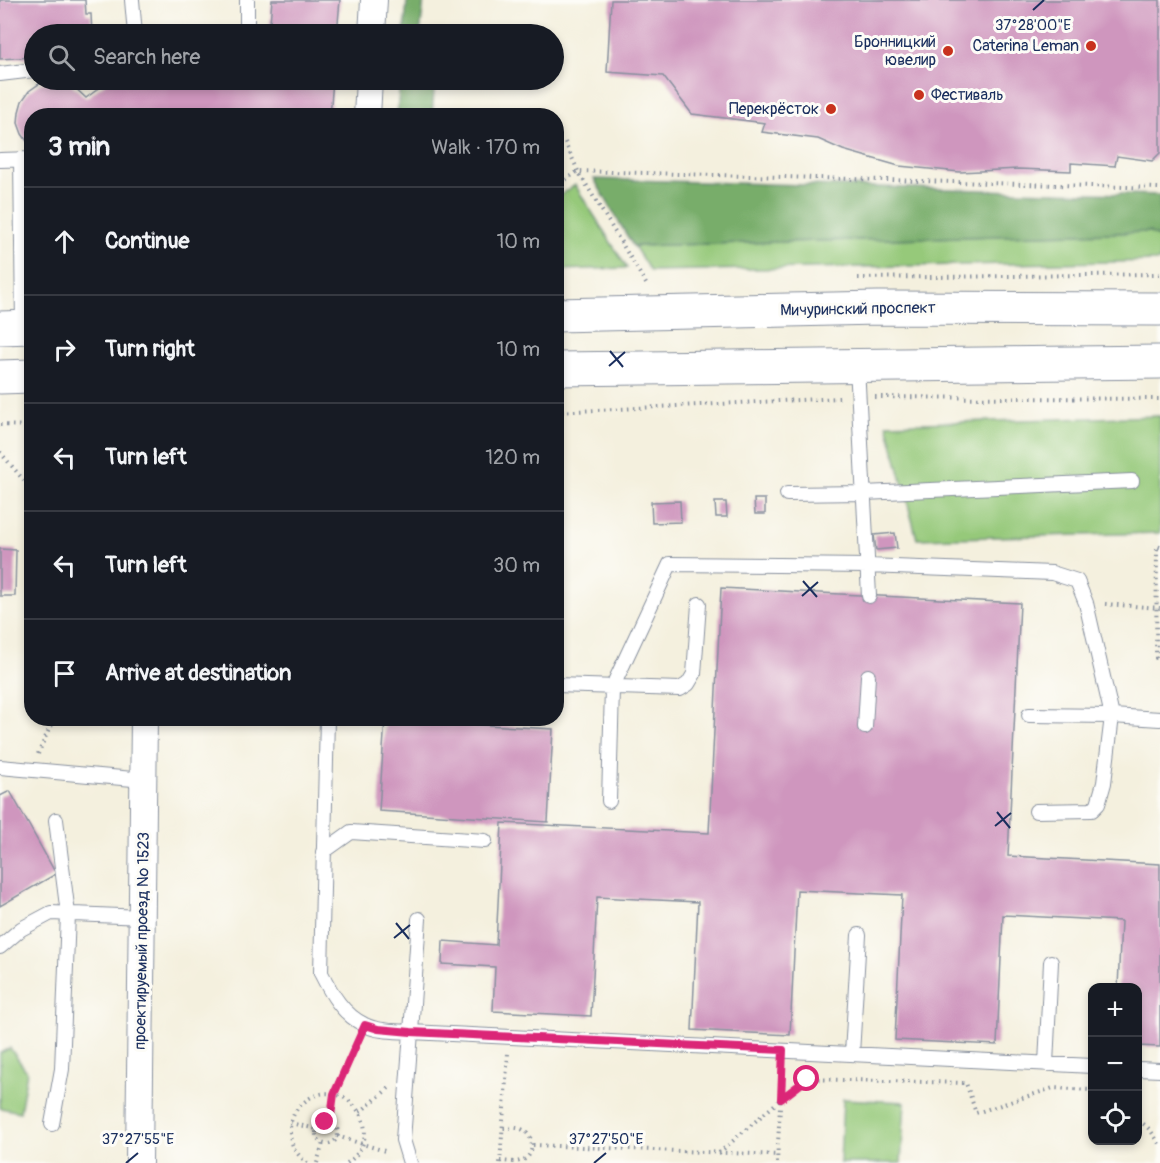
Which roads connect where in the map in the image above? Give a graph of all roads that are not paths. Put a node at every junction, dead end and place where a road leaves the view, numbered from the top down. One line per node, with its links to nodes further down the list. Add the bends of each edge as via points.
1 (132, 0): 4 (lane)
2 (247, 0): 5 (lane)
3 (374, 0): 6 (street)
4 (134, 24)
5 (247, 24)
6 (373, 24)
7 (24, 71): 8 (lane)
8 (0, 74)
9 (368, 90): 10 (street)
10 (367, 108)
11 (24, 159): 12 (lane)
12 (0, 160)
13 (24, 201): 16 (lane)
14 (1160, 309): 15 (main road, Мичуринский проспект, via 878,308)
15 (564, 315)
16 (18, 327)
17 (1160, 362): 18 (main road)
18 (857, 366): 19 (main road); 23 (lane)
19 (564, 369)
20 (24, 376): 21 (main road)
21 (0, 377)
22 (1132, 481): 23 (lane)
23 (864, 493): 24 (lane); 25 (lane)
24 (787, 494)
25 (868, 566): 26 (lane); 30 (lane, via 670,564); 32 (lane, via 1052,573 1077,581 1086,603)
26 (870, 596)
27 (699, 604): 30 (lane, via 694,674 688,684 680,689)
28 (868, 676): 36 (lane)
29 (564, 685): 30 (lane)
30 (612, 688): 39 (lane)
31 (1029, 715): 32 (lane)
32 (1112, 716): 33 (lane); 40 (lane, via 1098,804 1092,810)
33 (1160, 719)
34 (144, 726): 38 (street, проектируемый проезд № 1523)
35 (327, 726): 43 (lane)
36 (866, 727)
37 (0, 767): 38 (lane)
38 (144, 780): 45 (street, проектируемый проезд № 1523)
39 (609, 801)
40 (1036, 811)
41 (56, 820): 44 (lane)
42 (485, 841): 43 (lane, via 351,832)
43 (323, 852): 50 (lane, via 321,973 338,1003 365,1025)
44 (68, 914): 45 (lane); 48 (lane, via 51,913 21,929); 56 (lane, via 63,1069)
45 (142, 917): 58 (street, проектируемый проезд № 1523)
46 (419, 919): 50 (lane)
47 (859, 935): 51 (lane)
48 (0, 947)
49 (1051, 962): 52 (lane)
50 (411, 1032): 51 (lane); 57 (lane, via 403,1140)
51 (852, 1054): 52 (lane)
52 (1046, 1064): 53 (lane)
53 (1088, 1066)
54 (1142, 1069): 55 (lane)
55 (1160, 1070)
56 (52, 1124)
57 (409, 1161)
58 (139, 1163)

